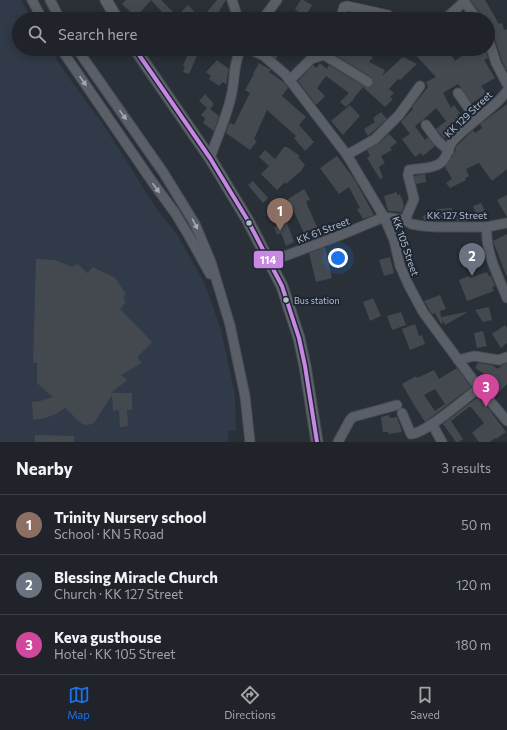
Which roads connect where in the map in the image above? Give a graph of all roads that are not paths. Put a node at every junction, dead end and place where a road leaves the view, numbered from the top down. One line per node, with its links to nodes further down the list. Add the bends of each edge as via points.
1 (32, 0): 7 (street)
2 (50, 0): 8 (street)
3 (106, 0): 9 (main road)
4 (232, 0): 10 (street)
5 (277, 0): 11 (street)
6 (464, 1): 14 (street); 15 (street)
7 (38, 12)
8 (56, 12)
9 (113, 12)
10 (236, 12)
11 (268, 12)
12 (342, 12): 13 (street, via 346,6)
13 (374, 12)
14 (452, 12)
15 (472, 12)
16 (66, 56): 40 (street, one-way to 40, via 175,214 205,263)
17 (82, 56): 40 (street, one-way to 40, via 163,172 195,224 211,262)
18 (140, 56): 34 (main road)
19 (239, 56): 34 (street, via 228,111)
20 (264, 56): 24 (street, KK 105 Street)
21 (318, 56): 24 (street, via 311,59)
22 (332, 56): 25 (street)
23 (494, 56): 26 (street)
24 (290, 80): 33 (street, KK 105 Street)
25 (368, 82)
26 (507, 84)
27 (420, 86): 33 (street, via 399,115 376,139)
28 (507, 91): 30 (street, KK 129 Street)
29 (458, 92): 30 (street)
30 (476, 119): 32 (street, KK 129 Street, via 453,141)
31 (426, 125): 32 (street)
32 (449, 151): 36 (street, KK 129 Street, via 440,164 409,170 414,199)
33 (347, 155): 35 (street, KK 105 Street)
34 (210, 158): 39 (main road)
35 (384, 217): 36 (street, KK 127 Street); 39 (street, KK 61 Street); 43 (street, KK 105 Street, via 394,240 400,266 412,292 432,326)
36 (405, 220): 38 (street, KK 127 Street, via 423,226)
37 (507, 223): 38 (street, KK 127 Street)
38 (487, 227): 41 (street, via 488,249)
39 (270, 262): 50 (main road, via 282,286 299,338)
40 (221, 297): 49 (street, via 237,354)
41 (507, 298)
42 (507, 357): 43 (street, via 499,360 474,356)
43 (458, 360): 44 (street, KK 105 Street)
44 (479, 388): 47 (street, KK 105 Street); 48 (street)
45 (397, 405): 51 (street, via 353,417)
46 (402, 413): 48 (street, via 411,434)
47 (507, 420)
48 (432, 424): 52 (street)
49 (250, 442)
50 (317, 442)
51 (338, 442)
52 (442, 442)

